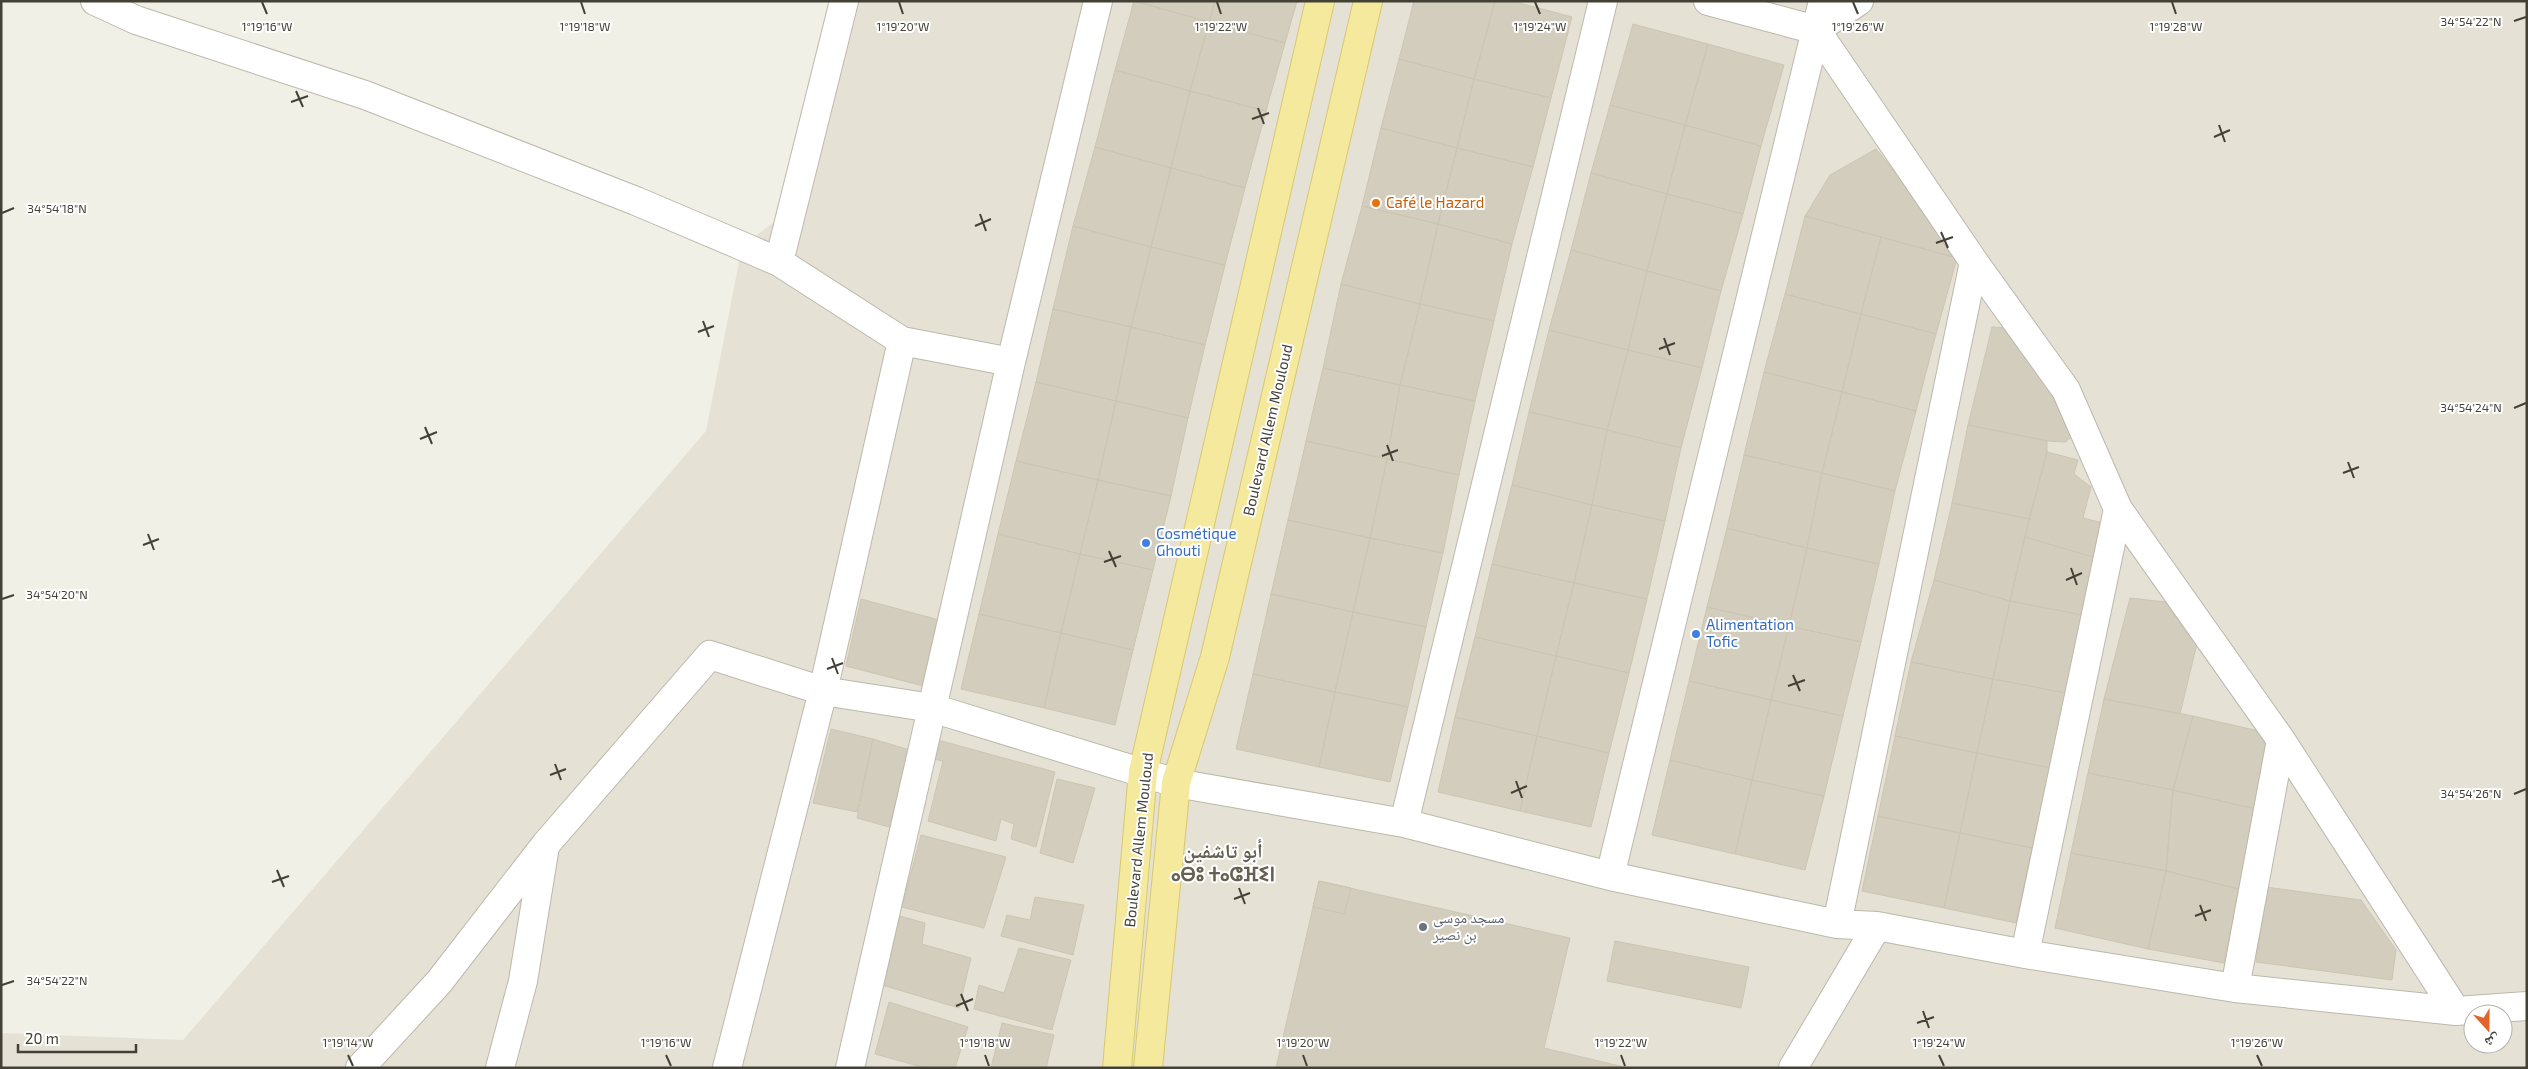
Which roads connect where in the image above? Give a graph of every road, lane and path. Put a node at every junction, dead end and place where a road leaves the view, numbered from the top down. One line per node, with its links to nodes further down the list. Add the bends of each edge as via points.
1 (95, 1): 11 (street, via 136,20 365,95 636,201)
2 (844, 1): 11 (street)
3 (1098, 1): 14 (street)
4 (1320, 1): 19 (main road, Boulevard Allem Mouloud)
5 (1368, 1): 20 (main road, Boulevard Allem Mouloud, via 1215,657)
6 (1603, 1): 21 (street)
7 (1708, 1): 10 (street)
8 (1823, 1): 10 (street)
9 (1859, 1): 10 (street)
10 (1816, 30): 12 (street); 23 (street)
11 (779, 262): 13 (street)
12 (1974, 262): 15 (street, via 2066,390); 24 (street)
13 (902, 341): 14 (street); 16 (street)
14 (1011, 362): 17 (street)
15 (2118, 509): 18 (street); 26 (street)
16 (823, 691): 17 (street); 22 (street, via 710,655); 32 (street)
17 (932, 708): 19 (street); 33 (street)
18 (2281, 740): 27 (street); 29 (street)
19 (1143, 772): 20 (street); 34 (main road, Boulevard Allem Mouloud)
20 (1176, 783): 21 (street); 35 (main road, Boulevard Allem Mouloud)
21 (1404, 823): 23 (street)
22 (546, 844): 30 (street, via 440,982); 31 (street, via 523,981)
23 (1610, 876): 24 (street)
24 (1837, 924): 25 (street)
25 (1878, 926): 26 (street); 36 (street)
26 (2025, 954): 27 (street)
27 (2235, 988): 29 (street)
28 (2527, 1006): 29 (street)
29 (2456, 1012)
30 (360, 1068)
31 (500, 1068)
32 (727, 1068)
33 (850, 1068)
34 (1117, 1068)
35 (1148, 1068)
36 (1794, 1068)

